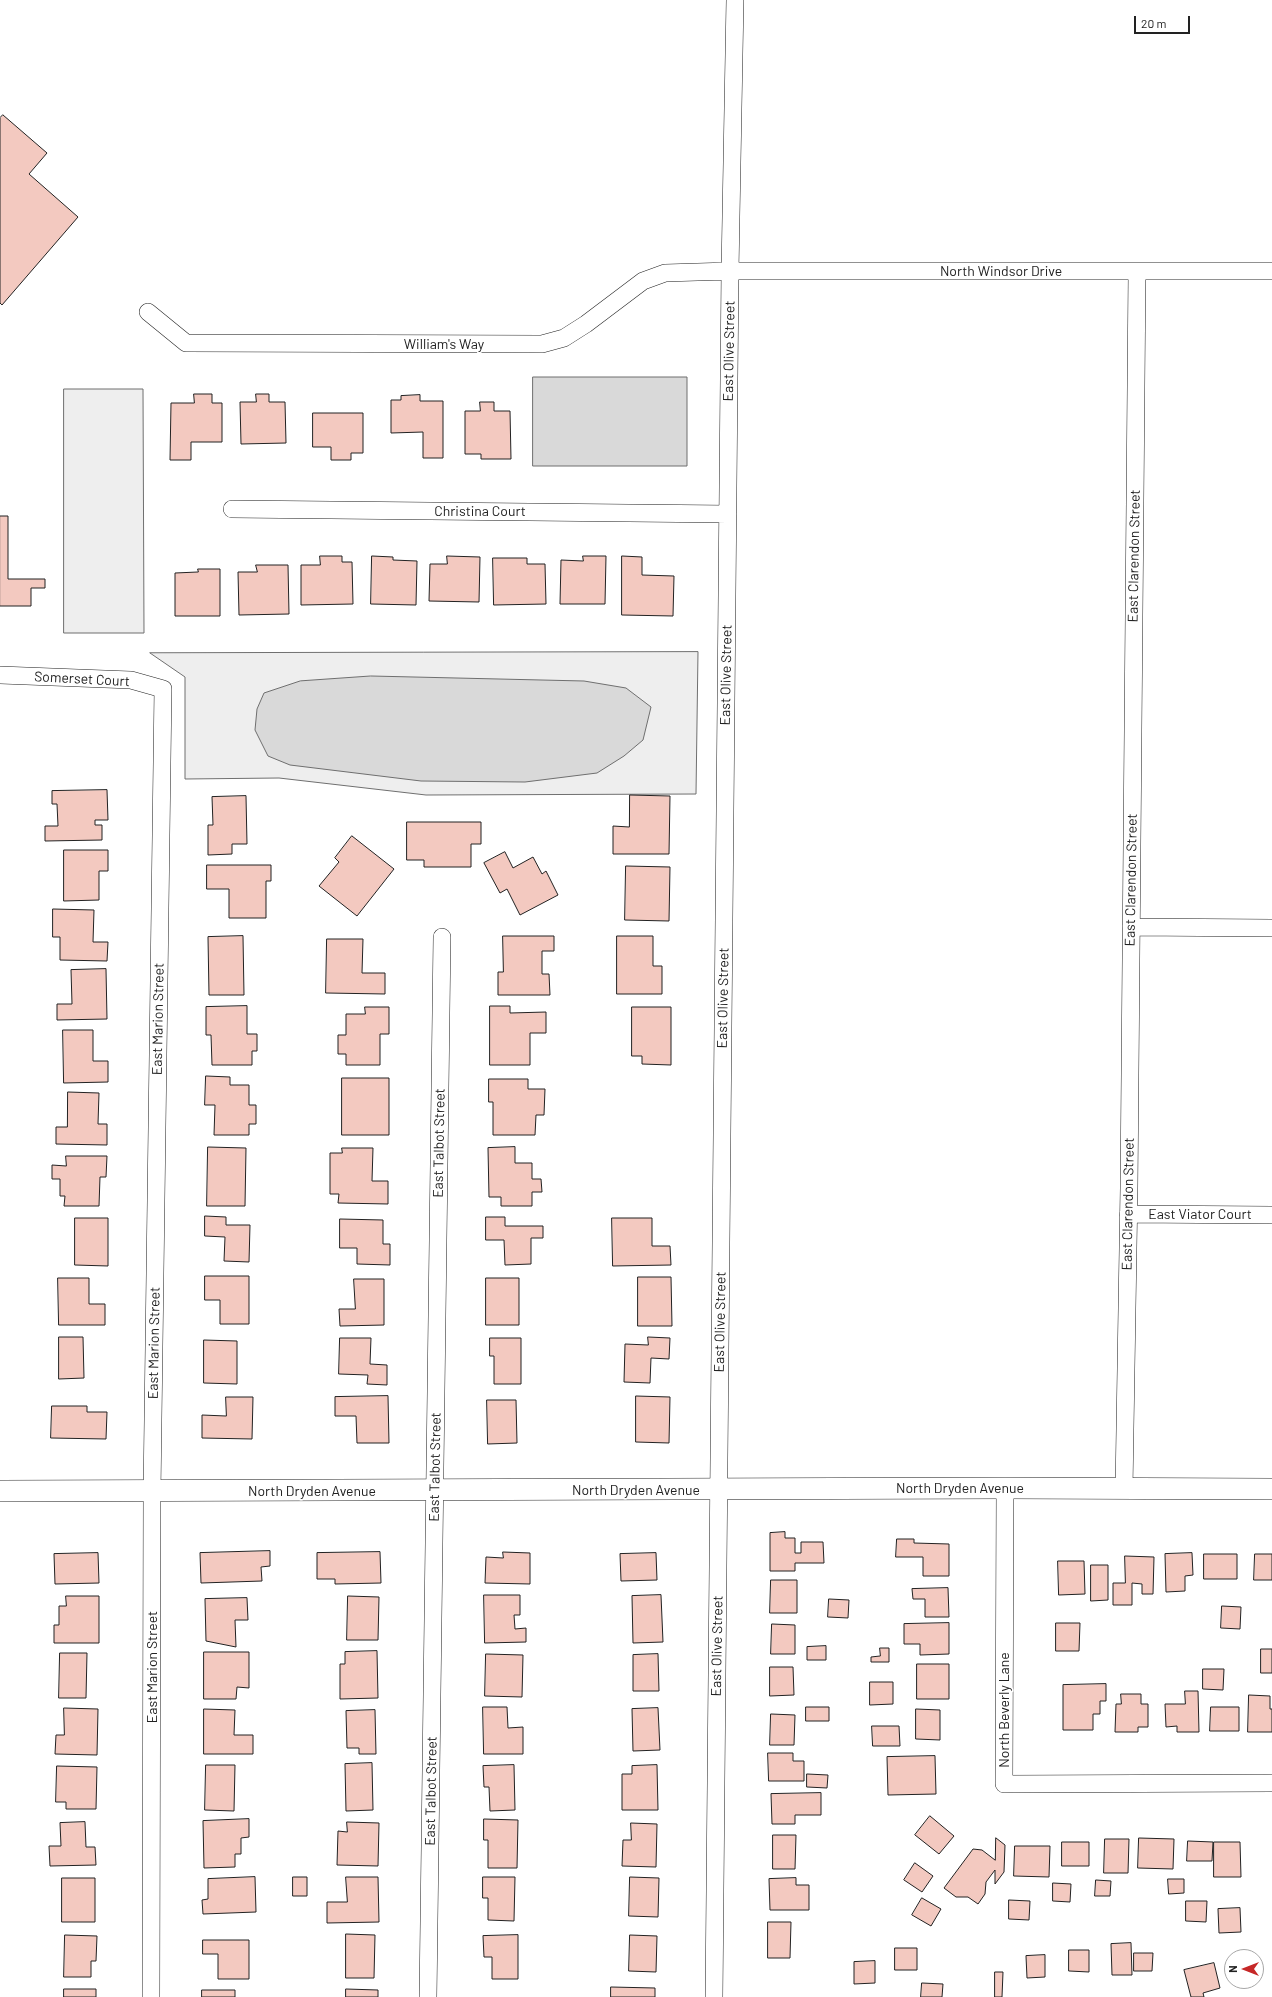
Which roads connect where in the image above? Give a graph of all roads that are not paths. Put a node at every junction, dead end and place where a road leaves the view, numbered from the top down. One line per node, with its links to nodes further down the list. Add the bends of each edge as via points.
1 (735, 0): 2 (street, East Olive Street)
2 (730, 271): 4 (street, North Windsor Drive); 5 (street, William's Way, via 665,273 643,281 564,338 542,344 186,343); 7 (street, East Olive Street)
3 (1272, 271): 4 (street, North Windsor Drive)
4 (1137, 272): 10 (street, East Clarendon Street)
5 (148, 312)
6 (232, 509): 7 (street, Christina Court)
7 (728, 514): 18 (street, East Olive Street)
8 (0, 675): 9 (street, Somerset Court, via 132,680)
9 (162, 689): 21 (street, East Marion Street)
10 (1131, 927): 11 (street); 13 (street, East Clarendon Street)
11 (1272, 928)
12 (442, 937): 20 (street, East Talbot Street)
13 (1128, 1214): 14 (street, East Viator Court); 16 (street, East Clarendon Street)
14 (1272, 1215)
15 (1005, 1488): 16 (street, North Dryden Avenue); 18 (street, North Dryden Avenue); 22 (street, North Beverly Lane, via 1004,1784)
16 (1124, 1489): 17 (street, North Dryden Avenue)
17 (1272, 1489)
18 (719, 1490): 20 (street, North Dryden Avenue); 25 (street, East Olive Street)
19 (0, 1491): 21 (street, North Dryden Avenue)
20 (434, 1491): 21 (street, North Dryden Avenue); 24 (street, East Talbot Street)
21 (152, 1492): 23 (street, East Marion Street)
22 (1272, 1783)
23 (151, 1997)
24 (428, 1997)
25 (714, 1997)

